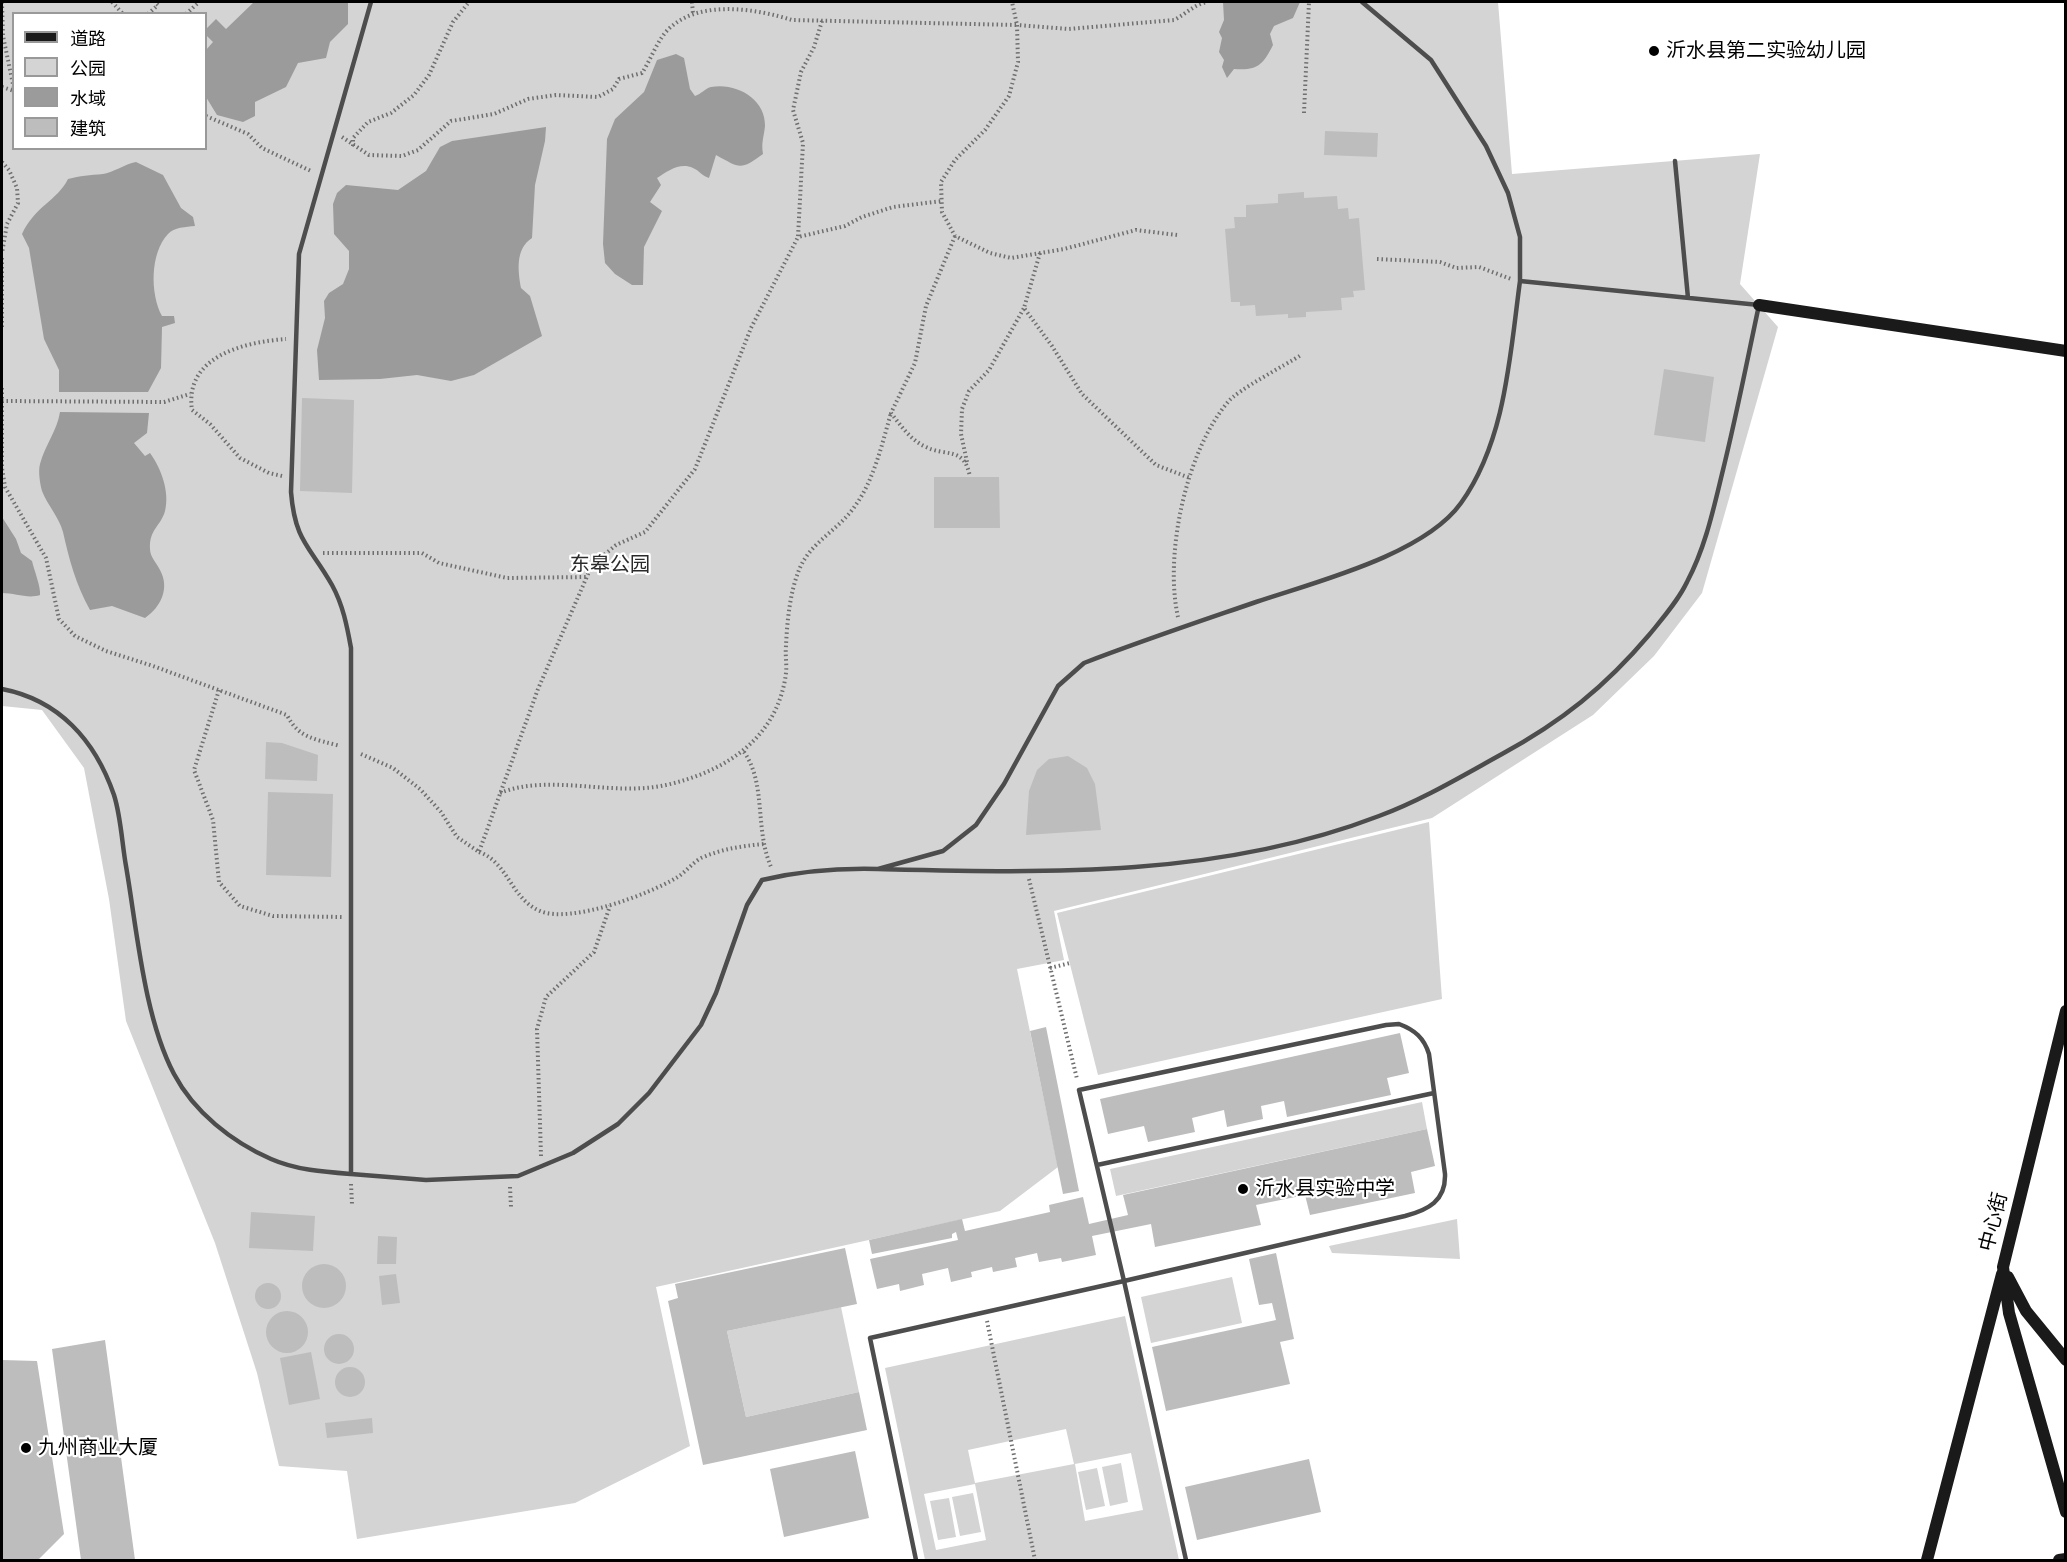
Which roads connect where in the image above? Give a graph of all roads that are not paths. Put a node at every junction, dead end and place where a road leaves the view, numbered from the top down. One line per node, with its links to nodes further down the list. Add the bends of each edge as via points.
1 (371, 2): 13 (lane, via 299,254 291,478 293,519 344,611 351,648)
2 (1362, 2): 4 (lane, via 1431,60 1486,146 1508,193 1520,237)
3 (1675, 161): 5 (lane)
4 (1520, 281): 5 (lane); 9 (lane, via 1502,404 1482,464 1461,503 1431,532 1372,562 1084,663 1058,686 1004,784 976,825 943,850)
5 (1689, 298): 6 (lane)
6 (1759, 305): 7 (main road); 9 (lane, via 1708,533 1687,583 1618,672 1581,704 1527,740 1382,816 1316,838 1234,856 1105,871)
7 (2066, 351)
8 (2, 689): 13 (lane, via 38,699 56,709 71,722 98,759 114,796 156,1031 174,1074 200,1112 238,1141 272,1159 310,1170)
9 (878, 869): 13 (lane, via 792,873 762,879 747,905 716,993 700,1025 649,1093 618,1124 573,1153 509,1177 426,1180)
10 (2066, 1011): 14 (main road, 中心街)
11 (1434, 1093): 12 (lane); 12 (lane, via 1426,1043 1410,1028 1386,1025 1080,1092); 15 (lane, via 1445,1184 1439,1200 1430,1207)
12 (1097, 1165): 15 (lane)
13 (351, 1174)
14 (2003, 1267): 16 (main road, via 2026,1311); 17 (main road, 中心街, via 2009,1313); 21 (main road)
15 (1124, 1281): 19 (lane, via 870,1338); 20 (lane)
16 (2066, 1360)
17 (2066, 1512)
18 (2066, 1559): 22 (main road)
19 (916, 1560)
20 (1186, 1560)
21 (1927, 1560)
22 (2060, 1560)

